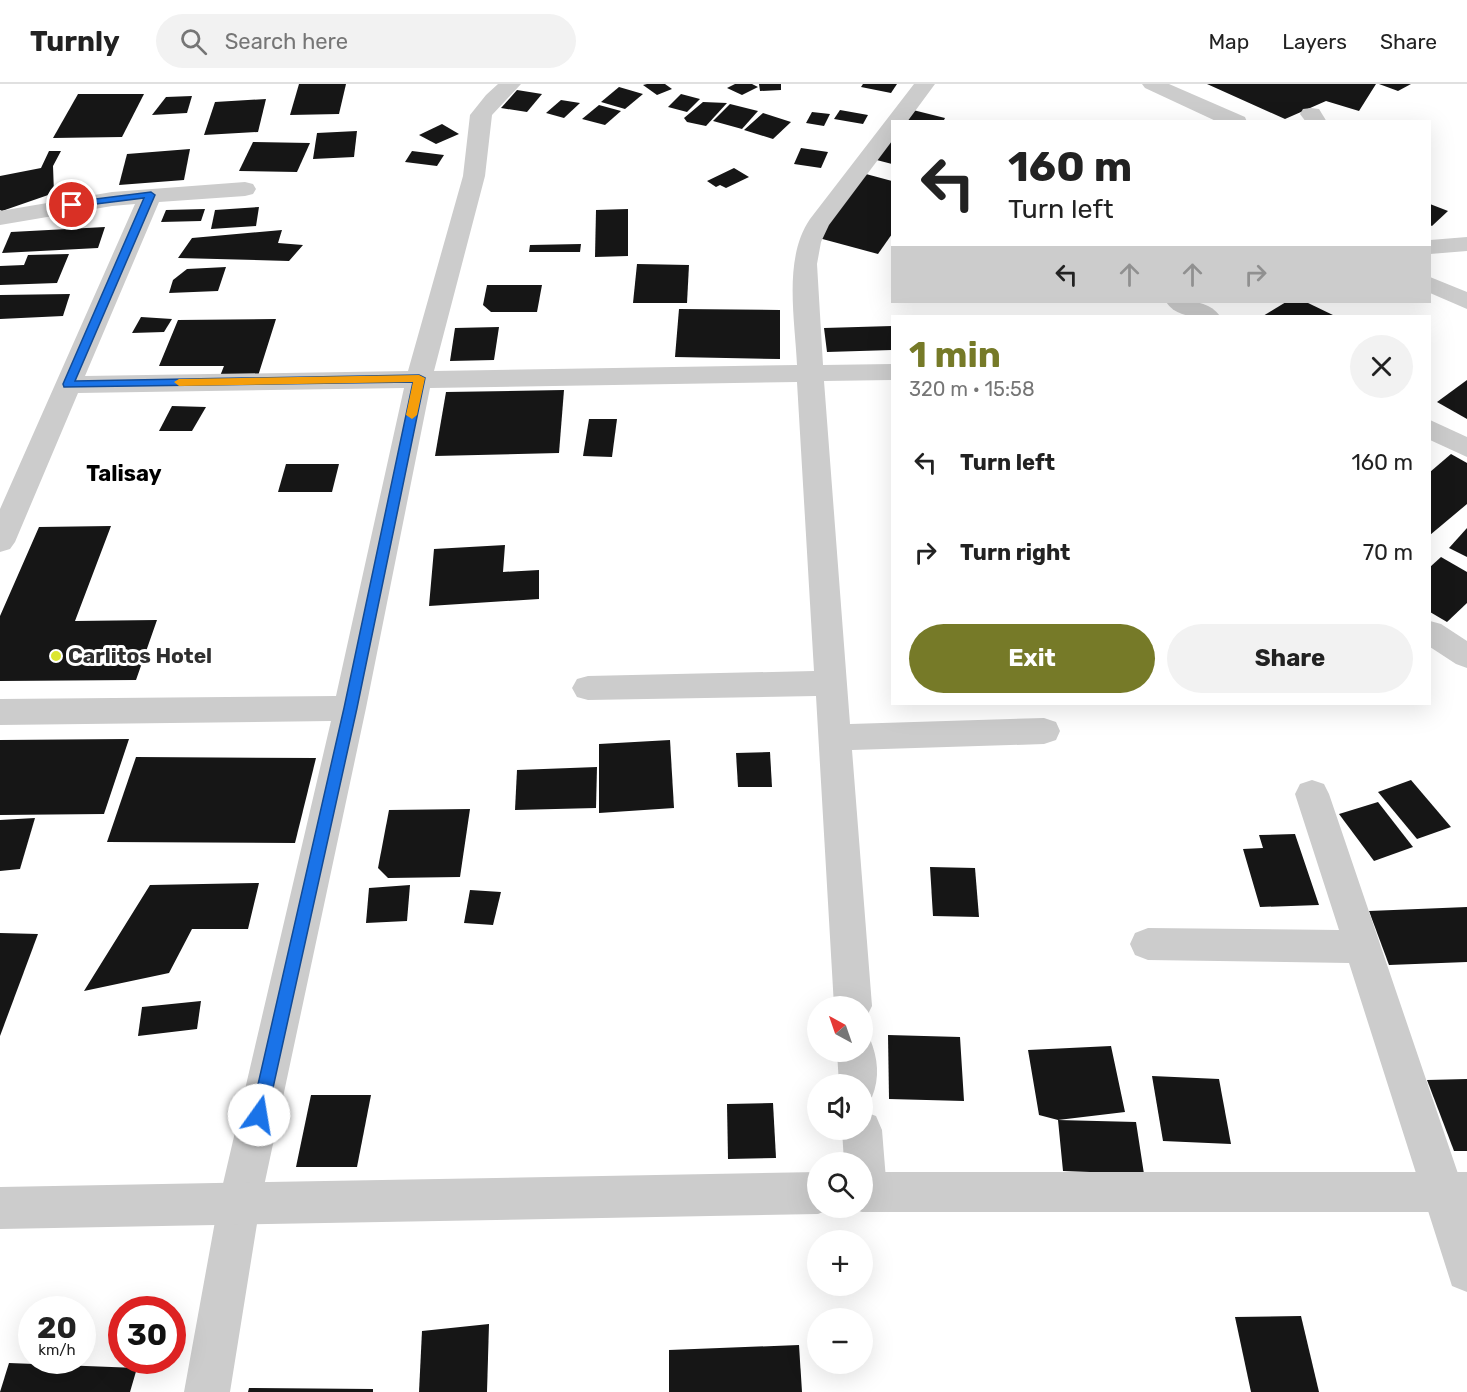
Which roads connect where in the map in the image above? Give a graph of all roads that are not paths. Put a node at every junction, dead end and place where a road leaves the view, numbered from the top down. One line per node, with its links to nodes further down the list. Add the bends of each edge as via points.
1 (511, 84): 18 (street, via 481,115 474,176)
2 (925, 84): 4 (street)
3 (1152, 84): 5 (street)
4 (898, 120)
5 (1233, 120)
6 (891, 128): 17 (street, via 818,224 809,242 805,264)
7 (245, 189): 8 (street)
8 (151, 195): 9 (street); 19 (street)
9 (0, 218)
10 (1467, 244): 11 (street)
11 (1431, 247)
12 (1431, 284): 13 (street)
13 (1467, 302)
14 (1180, 303): 15 (street)
15 (1205, 315)
16 (891, 372): 17 (street)
17 (810, 374): 18 (street); 25 (street)
18 (419, 378): 19 (street); 27 (street)
19 (68, 384): 22 (street)
20 (1431, 430): 21 (street)
21 (1467, 448)
22 (0, 542)
23 (1431, 633): 24 (street)
24 (1467, 656)
25 (831, 683): 26 (street); 30 (street)
26 (588, 688)
27 (350, 708): 28 (street); 38 (street)
28 (0, 712)
29 (1044, 731): 30 (street)
30 (835, 738): 34 (street)
31 (1312, 794): 33 (street)
32 (1148, 944): 33 (street)
33 (1363, 947): 37 (street)
34 (852, 996)
35 (873, 1192): 37 (street)
36 (807, 1193): 38 (street)
37 (1456, 1193): 40 (street)
38 (239, 1205): 39 (street); 41 (street)
39 (0, 1208)
40 (1467, 1271)
41 (207, 1392)

